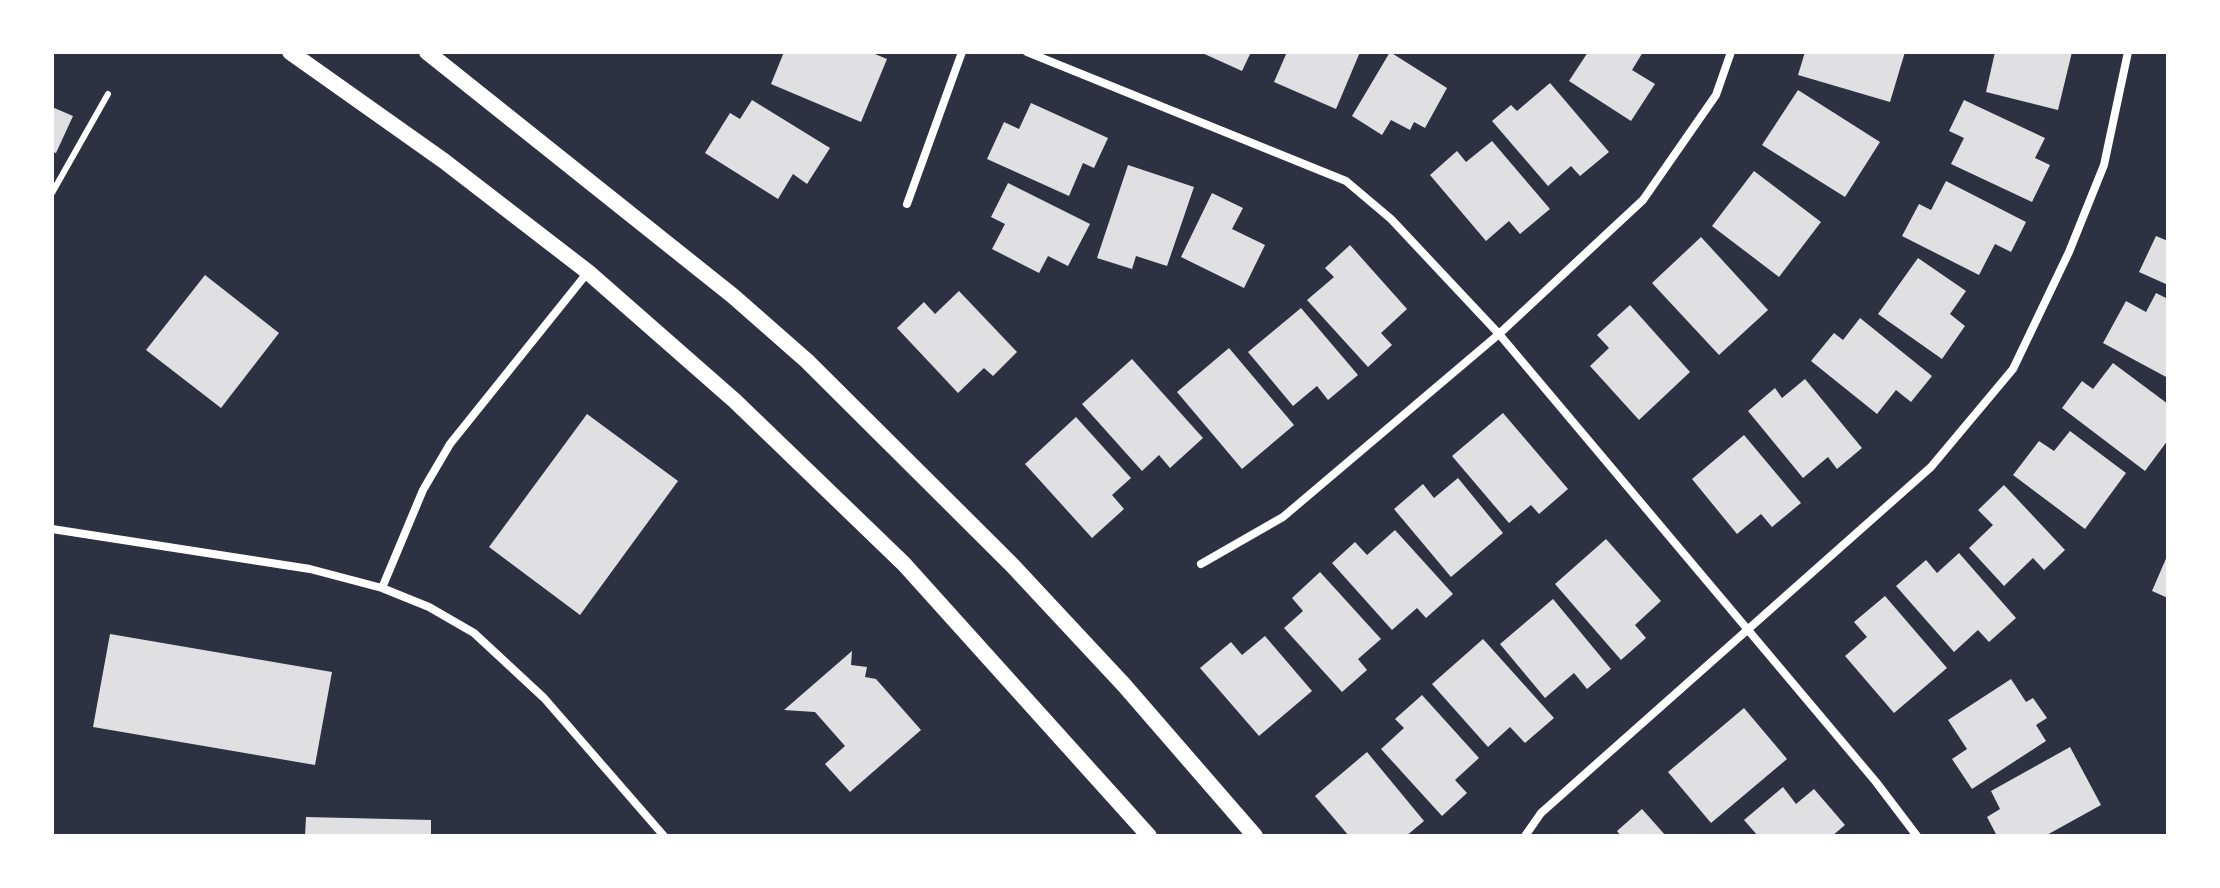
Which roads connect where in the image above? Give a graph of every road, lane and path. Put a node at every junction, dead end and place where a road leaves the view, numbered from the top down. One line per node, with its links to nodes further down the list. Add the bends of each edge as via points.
1 (290, 52): 10 (main road)
2 (427, 52): 18 (main road, via 807,361 1012,565)
3 (962, 52): 9 (street)
4 (1027, 52): 11 (street, via 1346,181 1391,219)
5 (1731, 52): 11 (street, via 1716,95 1643,200)
6 (2128, 52): 15 (street, via 2104,165 2013,369 1931,467)
7 (108, 94): 8 (lane)
8 (52, 193)
9 (907, 204)
10 (588, 272): 14 (street, via 450,444 423,490); 17 (main road, via 735,401 894,554)
11 (1499, 334): 13 (street, via 1283,517); 15 (street)
12 (52, 529): 14 (street, via 310,569)
13 (1201, 564)
14 (382, 588): 16 (street, via 474,633 544,698)
15 (1749, 631): 19 (street, via 1541,813); 20 (street)
16 (664, 836)
17 (1149, 836)
18 (1255, 836)
19 (1525, 836)
20 (1917, 836)

